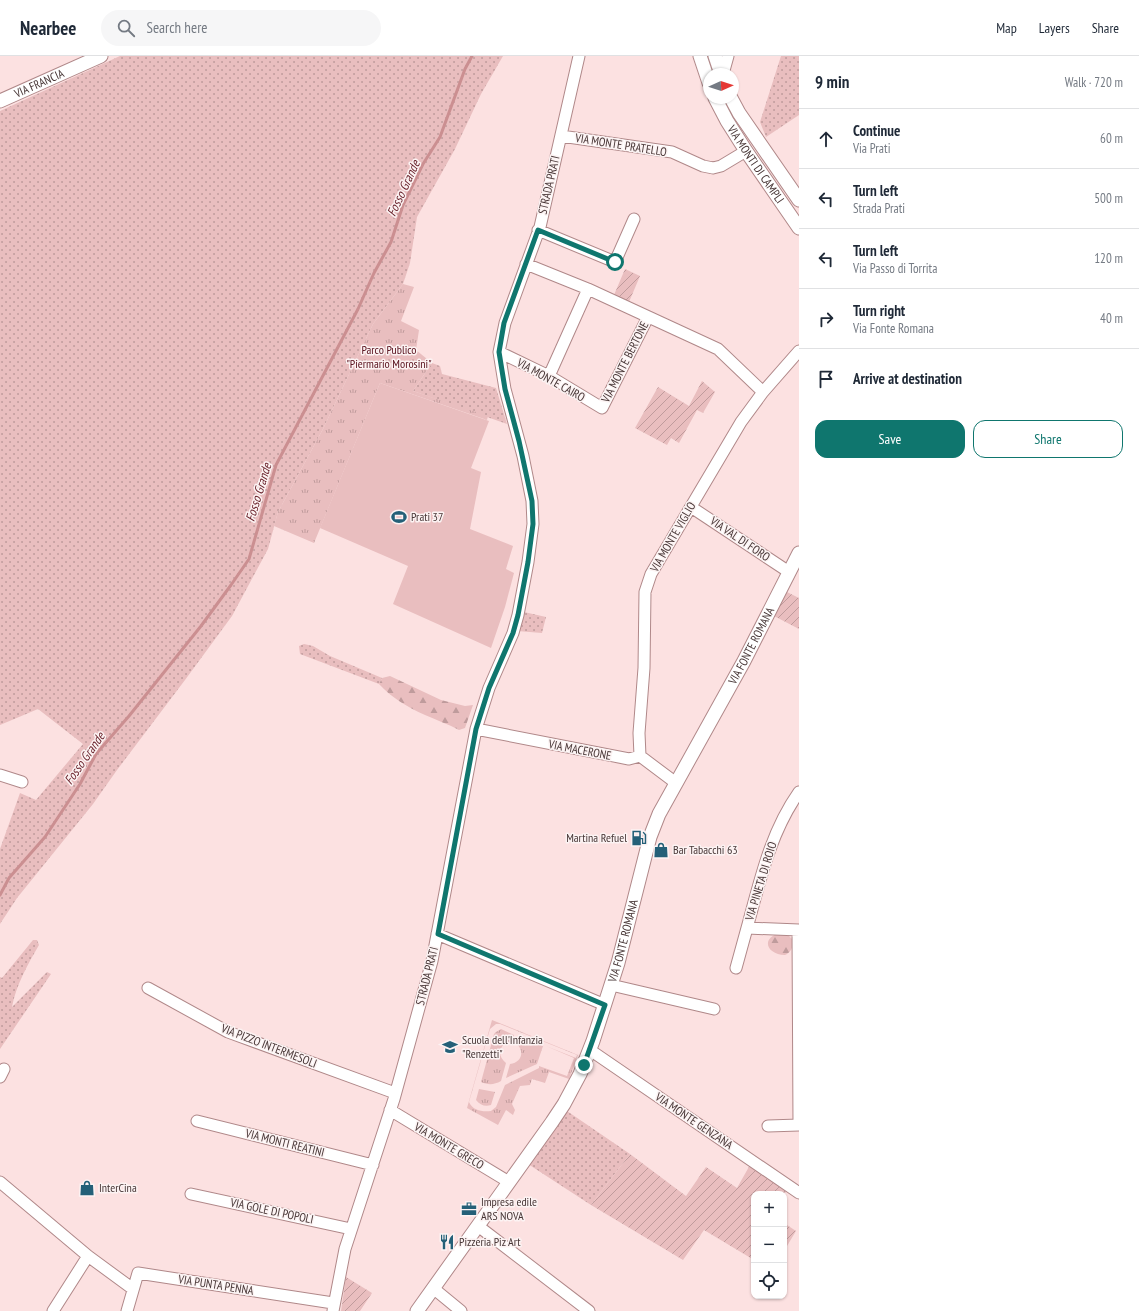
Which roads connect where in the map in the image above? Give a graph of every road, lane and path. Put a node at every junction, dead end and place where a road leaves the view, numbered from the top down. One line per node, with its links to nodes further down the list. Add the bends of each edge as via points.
1 (101, 56): 9 (street, VIA FRANCIA)
2 (579, 56): 12 (street, STRADA PRATI)
3 (700, 56): 6 (street)
4 (715, 56): 7 (street)
5 (728, 56): 8 (street)
6 (704, 68)
7 (720, 68)
8 (724, 68)
9 (0, 101)
10 (718, 104): 13 (street, VIA MONTI DI CAMPLI)
11 (734, 104): 14 (street)
12 (561, 136): 13 (street, VIA MONTE PRATELLO, via 672,152 712,168 721,166); 17 (street, STRADA PRATI)
13 (746, 151): 16 (street, VIA MONTI DI CAMPLI)
14 (799, 200)
15 (634, 219): 17 (street, via 615,262)
16 (799, 228)
17 (538, 230): 18 (street, STRADA PRATI)
18 (526, 264): 19 (street, VIA MONTE BERTONE); 22 (street, STRADA PRATI, via 504,323)
19 (588, 289): 20 (street, VIA MONTE BERTONE); 23 (street)
20 (648, 317): 24 (street, VIA MONTE BERTONE, via 718,349); 25 (street, VIA MONTE BERTONE)
21 (799, 350): 24 (street, VIA MONTE VIGLIO)
22 (499, 352): 23 (street, VIA MONTE CAIRO); 29 (street, STRADA PRATI, via 505,389 532,501 533,524 515,627 489,688)
23 (549, 376): 25 (street, VIA MONTE CAIRO)
24 (763, 392): 26 (street, VIA MONTE VIGLIO, via 741,422)
25 (602, 408)
26 (692, 507): 28 (street, VIA VAL DI FORO); 30 (street, VIA MONTE VIGLIO, via 651,574 645,592)
27 (799, 553): 28 (street, VIA FONTE ROMANA)
28 (789, 572): 33 (street, VIA FONTE ROMANA)
29 (476, 729): 30 (street, VIA MACERONE, via 629,759); 37 (street, STRADA PRATI)
30 (640, 756): 33 (street)
31 (0, 775): 32 (street)
32 (22, 782)
33 (676, 783): 39 (street, VIA FONTE ROMANA, via 650,837)
34 (799, 792): 35 (street, VIA PINETA DI ROIO, via 776,832 766,858)
35 (747, 928): 36 (street, VIA PINETA DI ROIO); 38 (street, VIA PINETA DI ROIO)
36 (799, 930): 43 (street, VIA PINETA DI ROIO)
37 (438, 934): 41 (street); 45 (street, STRADA PRATI)
38 (736, 968)
39 (611, 985): 41 (street, VIA FONTE ROMANA); 42 (street)
40 (148, 988): 45 (street, VIA PIZZO INTERMESOLI, via 228,1032)
41 (605, 1005): 44 (street, VIA FONTE ROMANA)
42 (714, 1009)
43 (799, 1021): 48 (street, VIA PINETA DI ROIO, via 799,1125)
44 (590, 1050): 51 (street, VIA FONTE ROMANA, via 564,1104); 52 (street, VIA MONTE GENZANA)
45 (395, 1093): 46 (street, STRADA PRATI)
46 (390, 1110): 49 (street, STRADA PRATI); 51 (street, VIA MONTE GRECO)
47 (197, 1121): 49 (street, VIA MONTI REATINI)
48 (768, 1126)
49 (373, 1165): 55 (street, STRADA PRATI)
50 (0, 1182): 56 (street)
51 (509, 1182): 54 (street, VIA FONTE ROMANA)
52 (799, 1193)
53 (191, 1194): 55 (street, VIA GOLE DI POPOLI)
54 (478, 1226): 57 (street, VIA FONTE ROMANA); 64 (street)
55 (352, 1229): 59 (street, STRADA PRATI)
56 (88, 1256): 58 (street); 60 (street)
57 (433, 1288): 62 (street, VIA FONTE ROMANA); 63 (street)
58 (133, 1289): 59 (street, VIA PUNTA PENNA, via 138,1273); 61 (street, VIA PUNTA PENNA)
59 (333, 1307)
60 (53, 1311)
61 (127, 1311)
62 (417, 1311)
63 (461, 1311)
64 (589, 1311)

